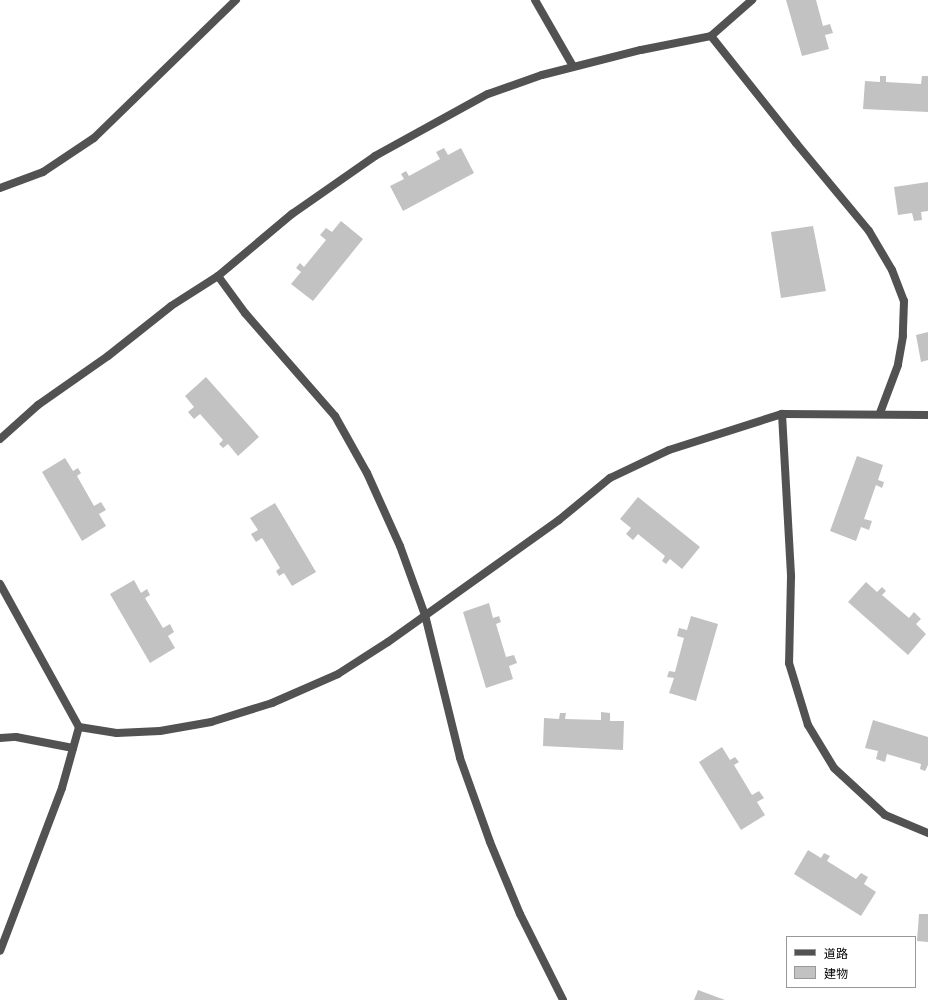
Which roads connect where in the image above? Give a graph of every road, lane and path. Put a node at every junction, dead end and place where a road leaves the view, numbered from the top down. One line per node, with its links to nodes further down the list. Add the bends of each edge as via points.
1 (236, 0): 6 (street, via 94,138 43,172)
2 (535, 0): 5 (street)
3 (752, 0): 4 (street)
4 (712, 36): 5 (street); 8 (street, via 796,143 869,230 892,270 904,301 903,336 898,365)
5 (573, 66): 7 (street, via 488,94 375,156 292,214)
6 (0, 188)
7 (218, 276): 11 (street, via 171,306 108,356 38,405); 13 (street, via 245,313 335,416 382,506 400,546)
8 (880, 413): 9 (street); 10 (street)
9 (782, 414): 13 (street, via 669,450 610,478 559,520); 17 (street, via 791,577 789,662 808,725 834,768 885,815)
10 (928, 415)
11 (0, 439)
12 (0, 584): 14 (street)
13 (425, 615): 14 (street, via 338,674 272,703 211,722 160,731 116,733); 19 (street, via 460,758 485,828 520,914)
14 (79, 727): 16 (street)
15 (0, 738): 16 (street, via 16,737)
16 (74, 748): 18 (street, via 62,788)
17 (928, 833)
18 (0, 951)
19 (563, 1000)

